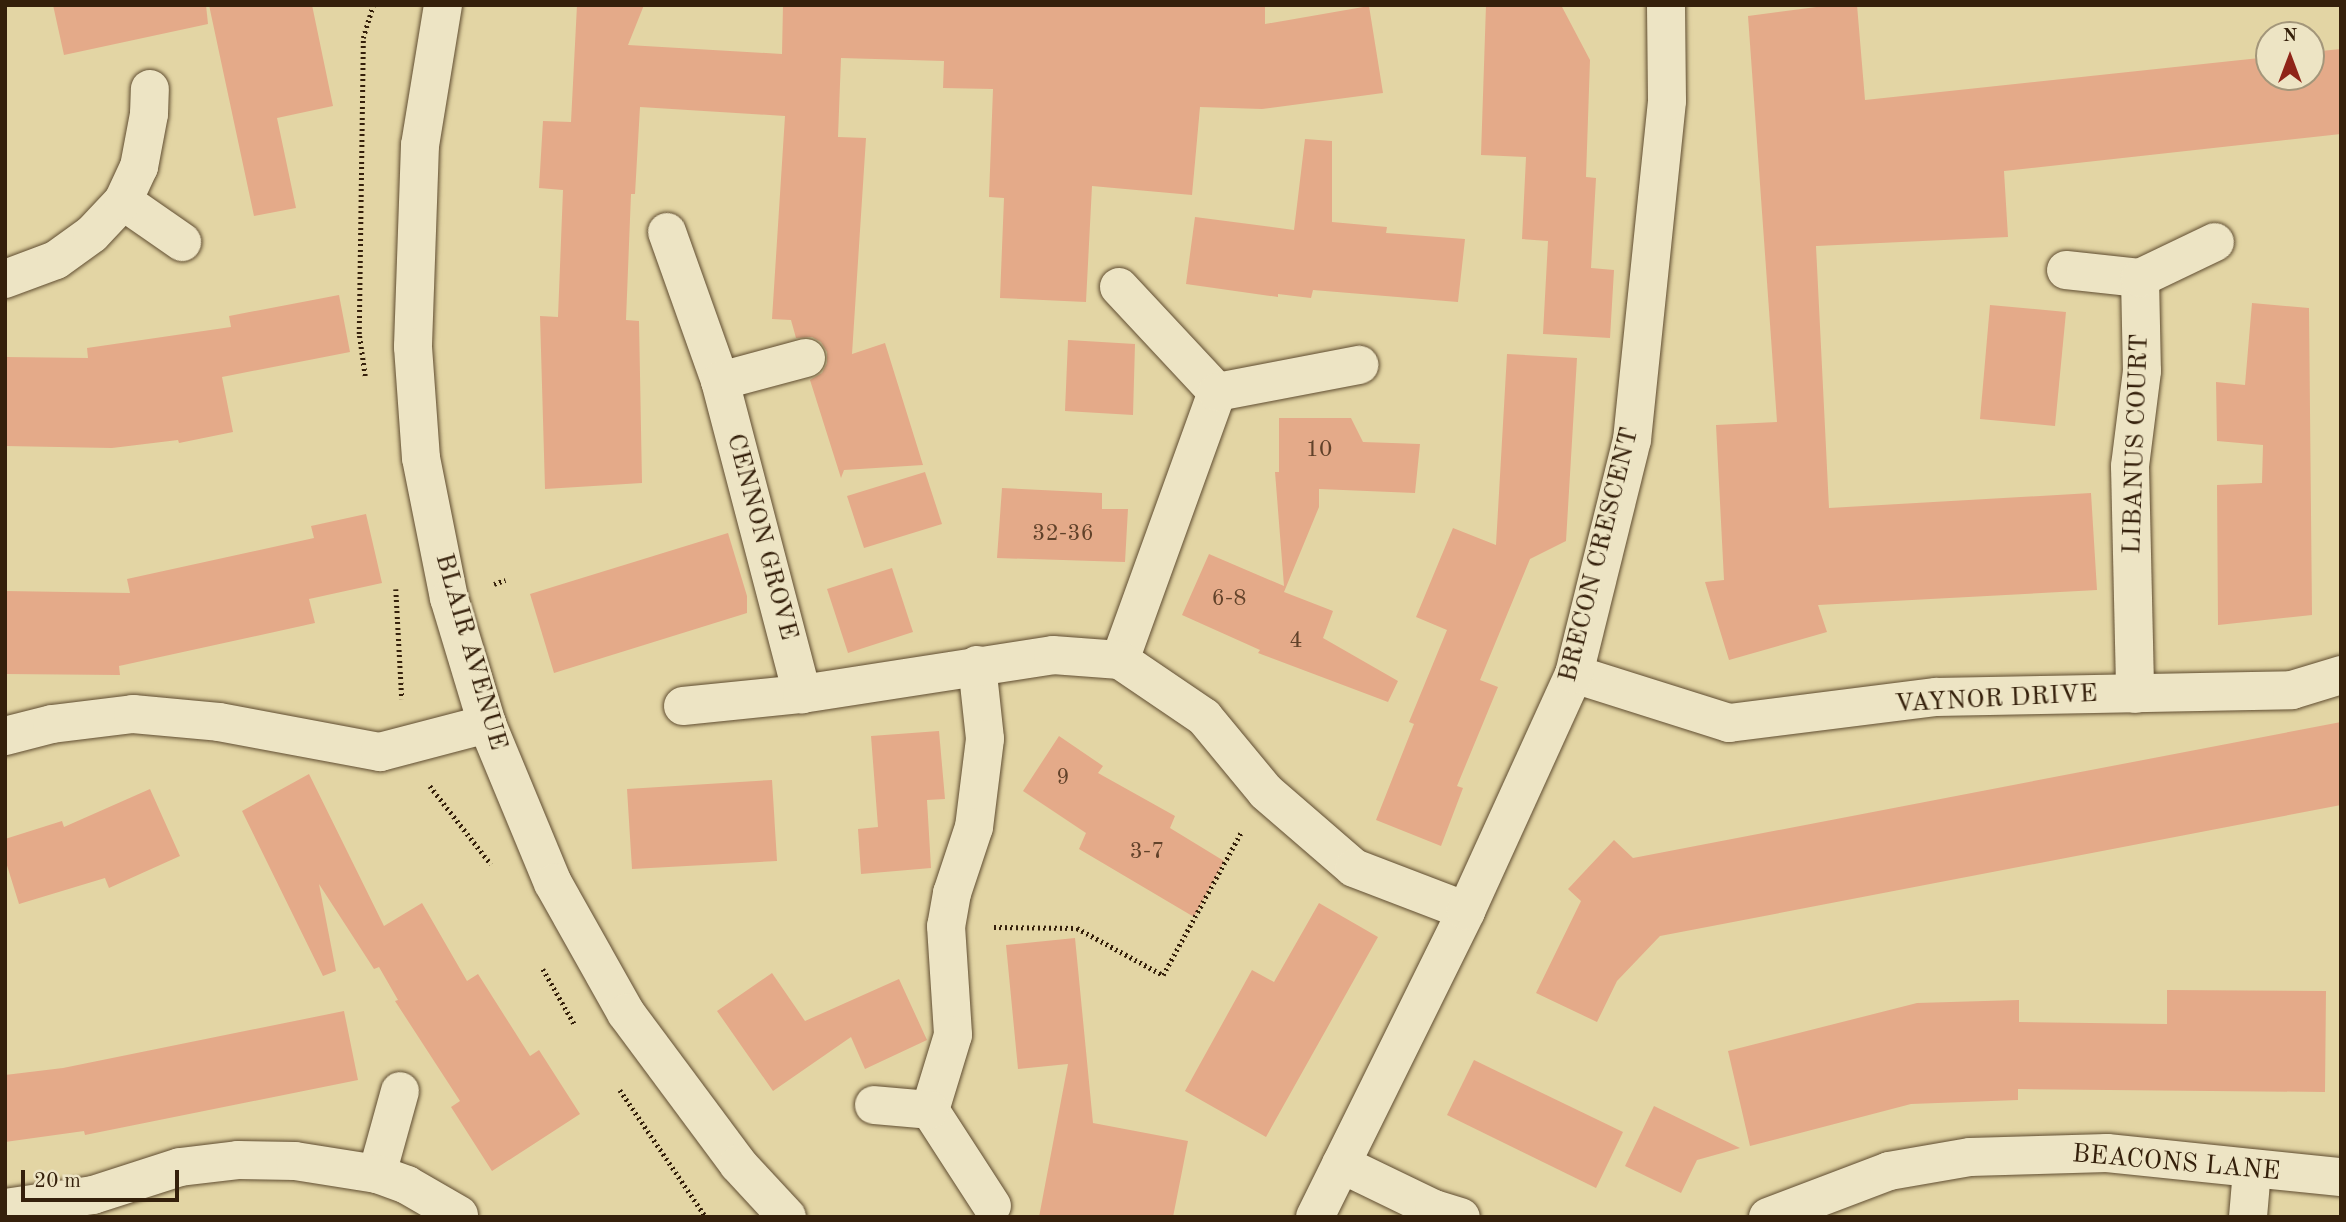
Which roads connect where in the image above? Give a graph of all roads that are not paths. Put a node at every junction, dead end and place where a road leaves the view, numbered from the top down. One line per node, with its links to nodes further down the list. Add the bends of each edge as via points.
1 (443, 5): 23 (street, BLAIR AVENUE, via 420,145 413,347 424,471 449,598)
2 (1666, 5): 18 (street, BRECON CRESCENT, via 1667,101 1632,440)
3 (150, 89): 4 (street, via 139,167)
4 (123, 201): 6 (street); 10 (street, via 92,234 56,260)
5 (667, 232): 14 (street, CENNON GROVE)
6 (182, 243)
7 (2215, 243): 9 (street)
8 (2066, 270): 9 (street)
9 (2140, 278): 21 (street, LIBANUS COURT, via 2142,371 2130,466)
10 (5, 279)
11 (1119, 287): 15 (street)
12 (806, 358): 14 (street)
13 (1359, 365): 15 (street)
14 (720, 381): 20 (street, CENNON GROVE)
15 (1217, 392): 16 (street)
16 (1120, 660): 17 (street, via 1053,655); 25 (street, via 1204,717 1266,792 1354,869)
17 (977, 665): 20 (street); 28 (street, via 985,739 974,827 946,926 953,1035)
18 (1574, 674): 21 (street, VAYNOR DRIVE, via 1729,723 1936,697); 25 (street, BRECON CRESCENT)
19 (2341, 675): 21 (street, VAYNOR DRIVE, via 2292,690)
20 (802, 694): 22 (street)
21 (2135, 694)
22 (683, 706)
23 (487, 724): 24 (street, via 380,752 219,722 133,714 52,724); 36 (street, BLAIR AVENUE, via 553,883 626,1013 738,1164)
24 (5, 736)
25 (1466, 911): 29 (street, BRECON CRESCENT)
26 (400, 1091): 31 (street)
27 (874, 1105): 28 (street)
28 (930, 1110): 33 (street)
29 (1341, 1164): 37 (street, BRECON CRESCENT); 38 (street, via 1434,1209)
30 (2252, 1170): 32 (street, BEACONS LANE); 39 (street, BEACONS LANE, via 2107,1153 1970,1157 1889,1171); 40 (street)
31 (377, 1174): 34 (street, via 295,1161 238,1160 180,1167 93,1195); 35 (street, via 407,1185)
32 (2341, 1177)
33 (992, 1206)
34 (5, 1208)
35 (459, 1215)
36 (787, 1217)
37 (1315, 1217)
38 (1461, 1217)
39 (1768, 1217)
40 (2248, 1217)

